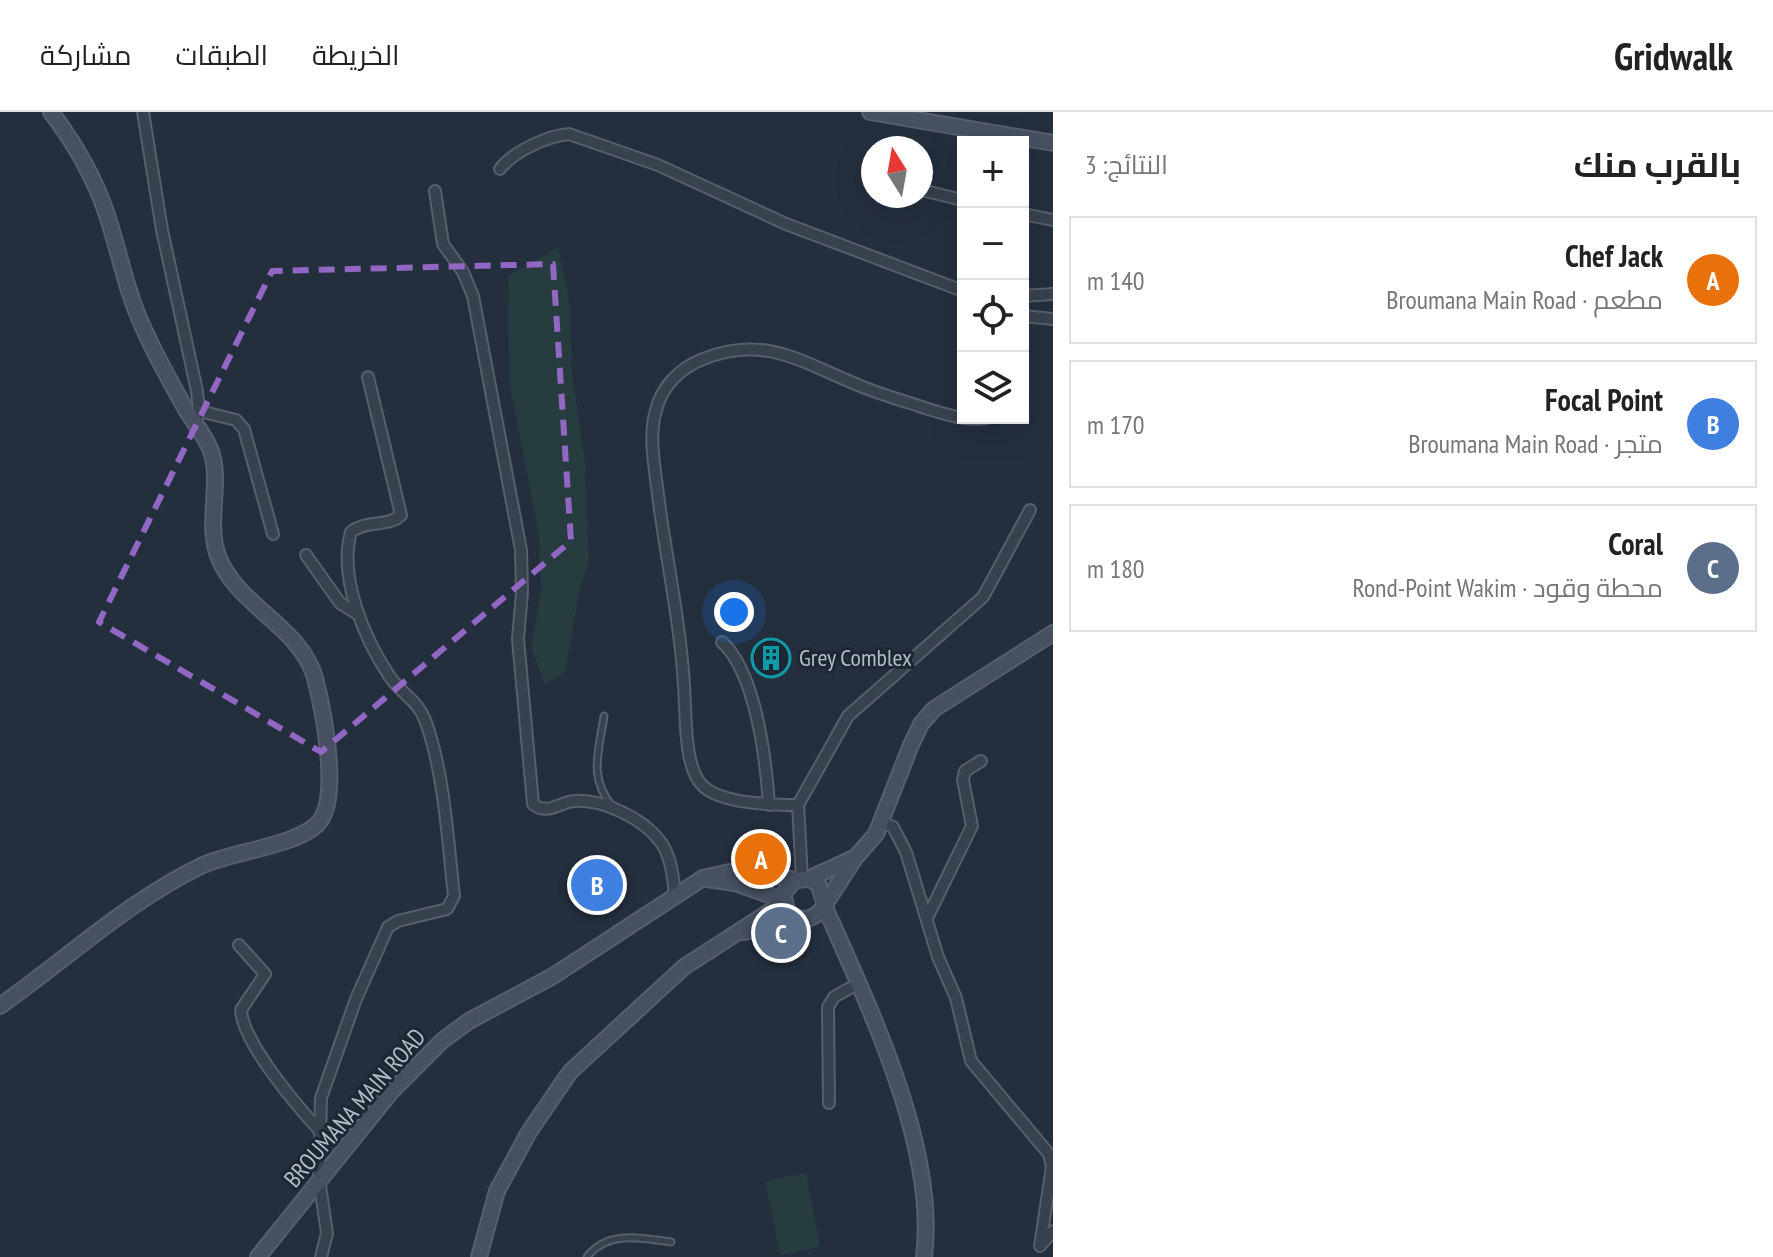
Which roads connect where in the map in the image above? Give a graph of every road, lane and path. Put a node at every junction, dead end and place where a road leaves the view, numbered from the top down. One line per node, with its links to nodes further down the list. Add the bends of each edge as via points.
1 (51, 112): 17 (street, via 105,210 135,310)
2 (143, 112): 17 (street)
3 (870, 112): 4 (street)
4 (1053, 143)
5 (500, 169): 11 (street, via 508,158 569,134 658,165 786,224)
6 (435, 191): 29 (street, via 443,244 473,296 521,550 518,639 533,804 552,809 572,801)
7 (933, 193): 8 (street)
8 (957, 199)
9 (1029, 215): 10 (street)
10 (1053, 220)
11 (957, 290)
12 (1053, 294): 13 (street)
13 (1029, 296)
14 (1029, 317): 15 (street)
15 (1053, 319)
16 (368, 377): 22 (street, via 401,515 351,532 348,554)
17 (197, 417): 20 (street, via 236,420 244,429); 43 (street, via 214,464 211,520 219,557 252,604 301,653 315,677 328,758 326,810 318,824 293,840 205,865 139,900)
18 (957, 417): 27 (street, via 763,349 739,348 701,360 664,390 655,411 654,457 696,775 707,789)
19 (1030, 510): 28 (street, via 983,597 848,716)
20 (273, 534)
21 (306, 555): 22 (street, via 340,603)
22 (359, 615): 45 (street, via 390,678 425,719 437,761 454,896 447,909 398,921 382,936 323,1089)
23 (1053, 633): 30 (street, via 934,709 911,745)
24 (722, 642): 27 (street, via 731,650 752,702)
25 (604, 716): 29 (lane, via 596,775 598,787)
26 (981, 761): 38 (street, via 965,771 963,780 972,826)
27 (769, 805): 28 (street)
28 (798, 805): 33 (street)
29 (615, 809): 34 (street, via 660,841)
30 (882, 822): 31 (street); 38 (street, via 893,827 902,842)
31 (855, 858): 33 (street); 36 (street)
32 (703, 878): 33 (street, BROUMANA MAIN ROAD, via 743,869); 34 (street, BROUMANA MAIN ROAD); 35 (street, via 735,883)
33 (802, 879): 35 (street, via 786,888); 36 (street, via 818,883)
34 (675, 894): 46 (street, BROUMANA MAIN ROAD, via 443,1040 390,1093)
35 (783, 902): 37 (street, via 788,913); 39 (street)
36 (824, 903): 37 (street); 41 (street)
37 (805, 918): 39 (street); 41 (street)
38 (927, 918): 49 (street, via 977,1074 1019,1114 1049,1154 1052,1167)
39 (732, 934): 52 (street, via 684,967 562,1083 497,1191)
40 (239, 945): 45 (street, via 265,974 241,1010 246,1031 288,1096)
41 (842, 946): 42 (street)
42 (859, 983): 44 (street, via 834,997 828,1007); 54 (street, via 922,1171)
43 (0, 1006)
44 (829, 1103)
45 (320, 1131): 46 (street)
46 (319, 1179): 50 (street, BROUMANA MAIN ROAD); 51 (street, via 327,1233)
47 (1053, 1231): 49 (street)
48 (671, 1242): 53 (lane, via 627,1236 594,1247)
49 (1038, 1251)
50 (258, 1257)
51 (321, 1257)
52 (479, 1257)
53 (587, 1257)
54 (924, 1257)

